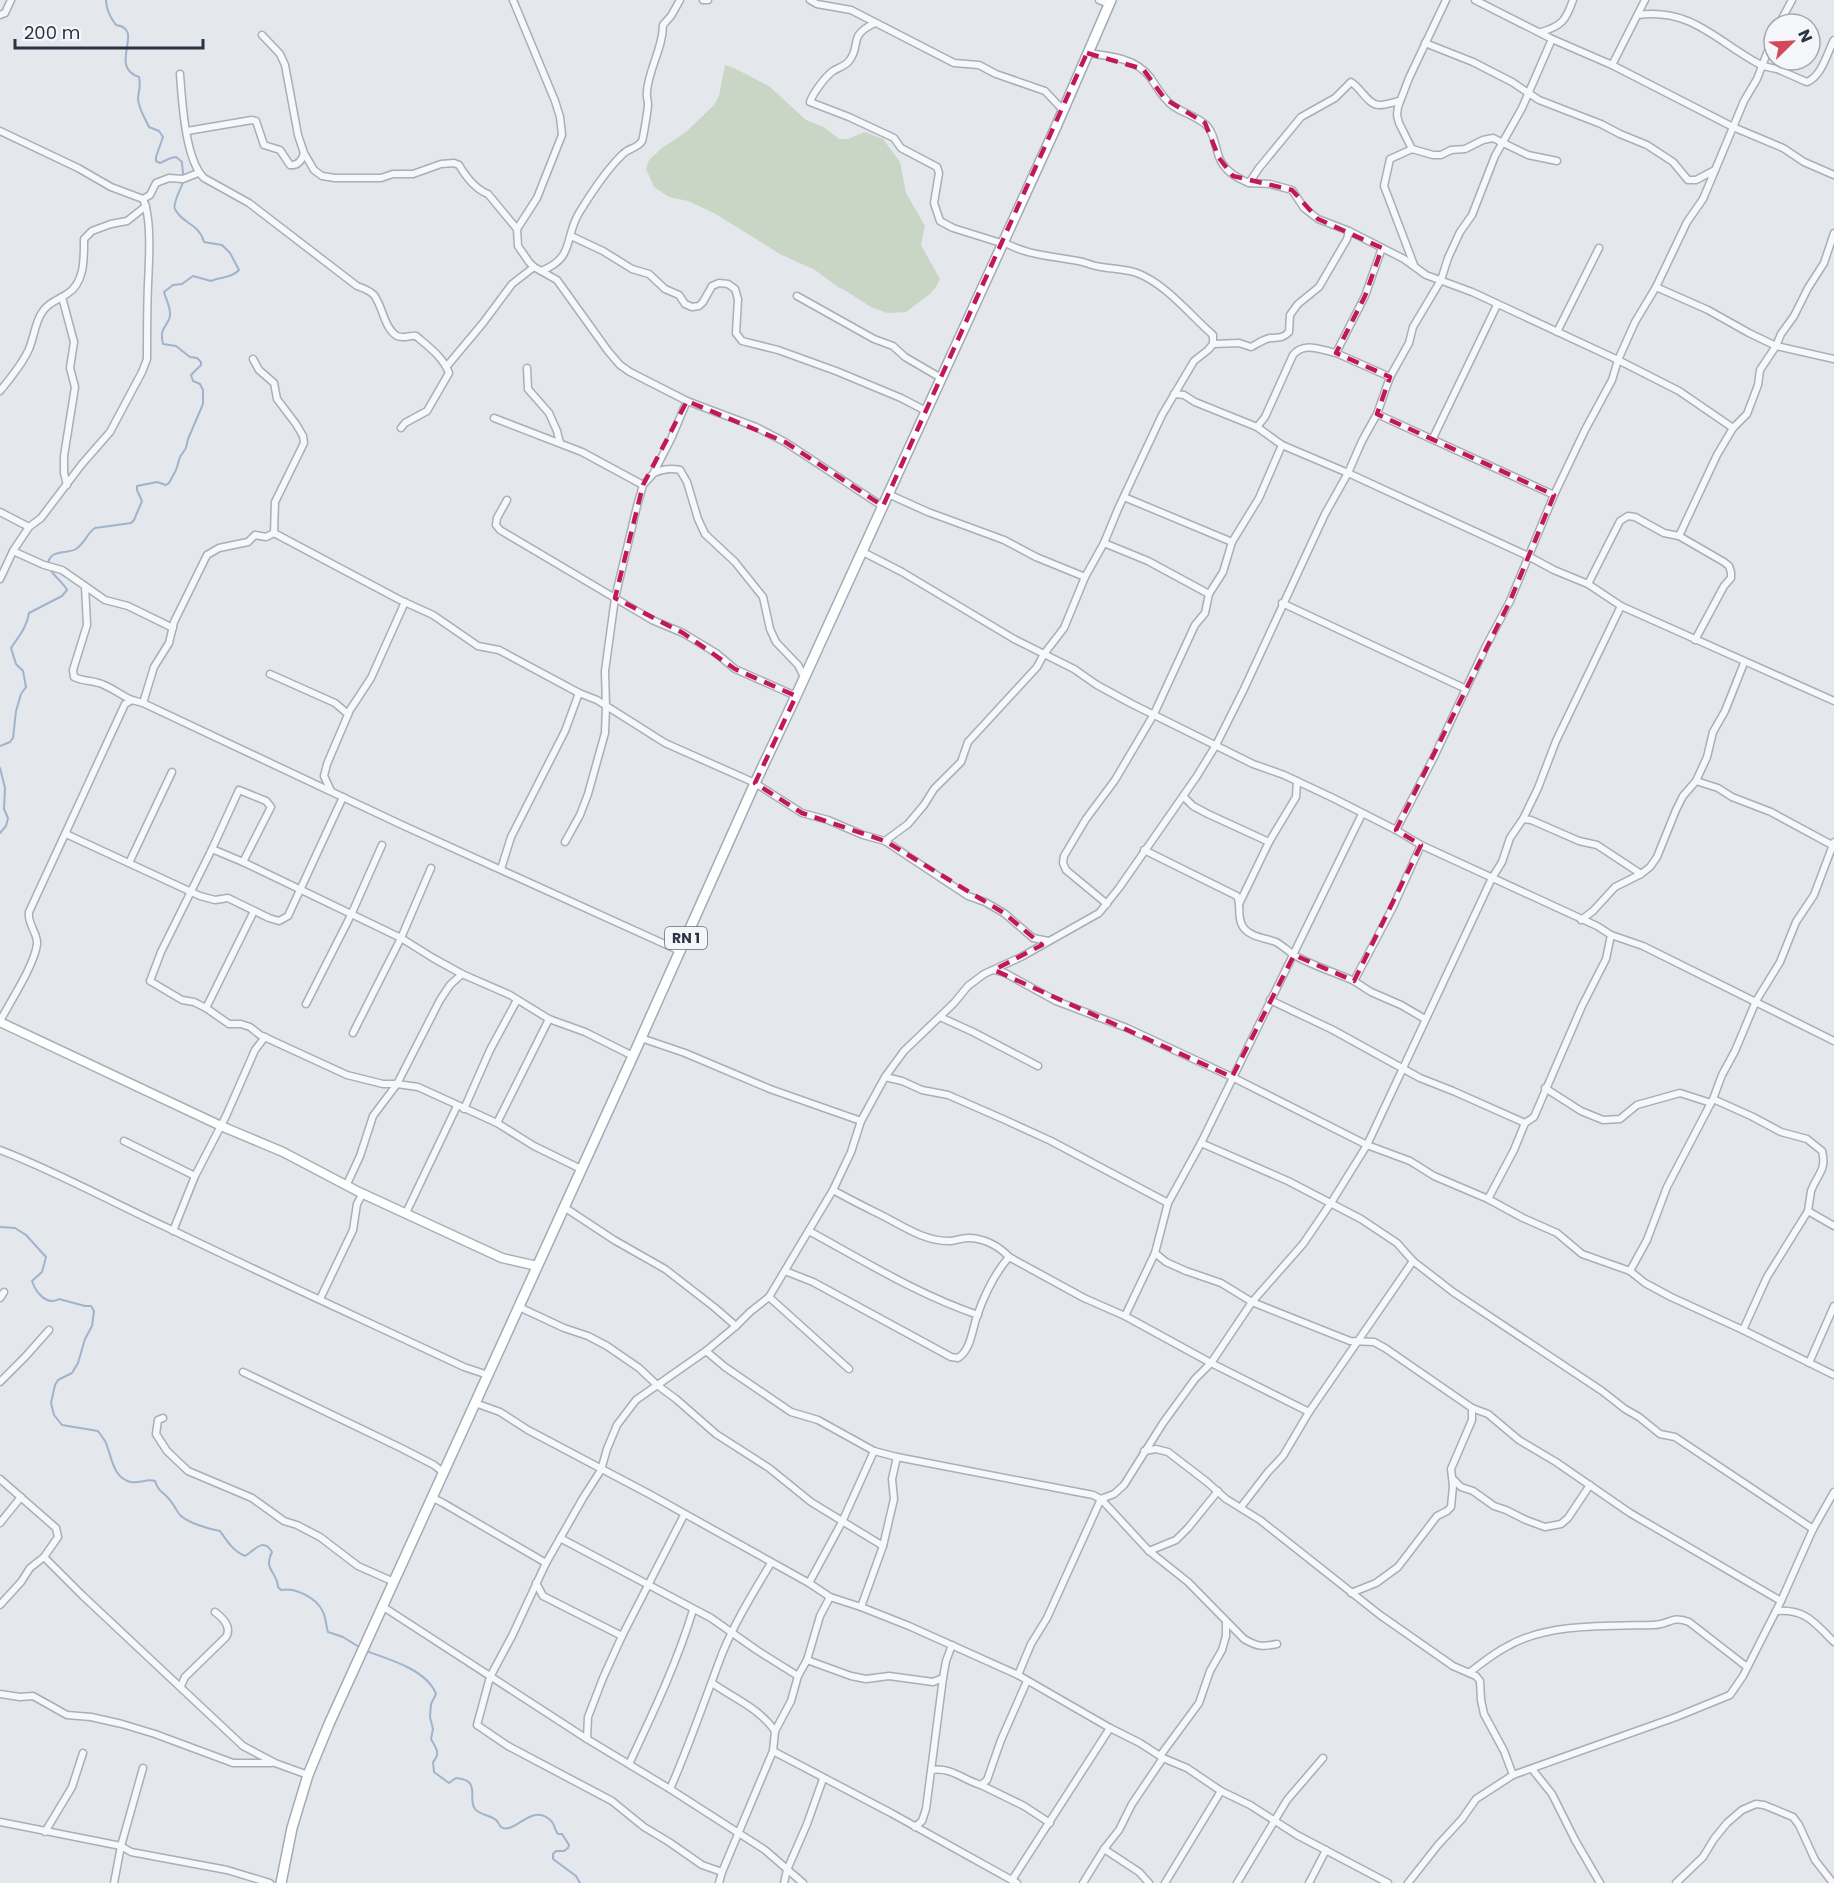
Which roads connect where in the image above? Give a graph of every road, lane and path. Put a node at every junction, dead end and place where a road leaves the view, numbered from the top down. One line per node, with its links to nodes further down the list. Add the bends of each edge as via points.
1 (10, 0): 11 (street, via 5,13)
2 (513, 0): 41 (street, via 555,101 562,135 537,198)
3 (680, 0): 44 (street, via 663,25 663,37 648,80 643,139 624,152 600,183 578,214)
4 (810, 0): 13 (street, via 851,10)
5 (1099, 0): 10 (street)
6 (1446, 0): 18 (street)
7 (1475, 0): 14 (street)
8 (1573, 0): 14 (street, via 1567,18)
9 (1646, 0): 12 (street)
10 (1110, 2): 19 (main road, RN 1)
11 (0, 15)
12 (1638, 15): 20 (street); 22 (street, via 1670,14 1693,22)
13 (875, 23): 28 (street, via 954,63 979,65 1045,91); 45 (street, via 858,35 848,63 831,73 810,102 894,138 901,148 937,166 934,204 940,221)
14 (1540, 32): 16 (street)
15 (262, 35): 34 (street, via 285,65)
16 (1552, 39): 20 (street); 26 (street)
17 (1834, 40): 21 (street)
18 (1425, 43): 26 (street, via 1473,62); 27 (street)
19 (1087, 53): 28 (main road, RN 1); 39 (street, via 1135,63 1143,69 1165,99 1206,123 1226,168)
20 (1612, 65): 29 (street)
21 (1822, 65)
22 (1762, 66): 29 (street)
23 (1784, 72): 24 (street, via 1807,82)
24 (1818, 72)
25 (180, 74): 31 (street)
26 (1528, 92): 32 (street); 36 (street, via 1647,145 1673,162 1688,180)
27 (1400, 100): 33 (street, via 1396,115); 39 (street, via 1378,105 1352,82 1348,84 1335,98 1301,117)
28 (1063, 110): 45 (main road, RN 1)
29 (1733, 127): 36 (street); 38 (street)
30 (0, 131): 40 (street)
31 (187, 131): 34 (street, via 252,120 256,121 264,145 280,150 290,165 298,163); 37 (street)
32 (1503, 142): 33 (street, via 1492,138 1465,149 1433,155); 35 (street, via 1528,155); 50 (street)
33 (1412, 149): 48 (street, via 1390,159 1384,182)
34 (304, 153): 41 (street, via 314,170 335,178 381,178 413,174 441,164 459,165 464,175 488,194)
35 (1557, 161)
36 (1716, 170): 51 (street)
37 (198, 173): 40 (street, via 156,183); 62 (street, via 249,203 357,286 372,293 397,336 416,336)
38 (1834, 175)
39 (1249, 183): 42 (street, via 1292,190 1304,208 1318,219)
40 (145, 202): 53 (street, via 127,221 92,231 84,239 77,286); 80 (street, via 150,251 147,359 110,432)
41 (517, 229): 49 (street, via 519,246)
42 (1349, 231): 46 (street); 56 (street, via 1319,287 1290,315 1285,336 1251,347 1239,343)
43 (1834, 233): 57 (street, via 1824,263)
44 (571, 236): 49 (street, via 557,264); 69 (street, via 649,274 692,307 703,302 712,286 728,284 735,289 738,299 736,333 742,341 836,371)
45 (1002, 242): 56 (street, via 1034,254 1126,270 1149,278 1213,335); 65 (main road, RN 1)
46 (1382, 248): 48 (street); 58 (street, via 1365,296)
47 (1599, 248): 55 (street)
48 (1414, 266): 50 (street)
49 (537, 269): 62 (street, via 512,284); 68 (street, via 557,280 620,365)
50 (1441, 280): 54 (street); 64 (street)
51 (1656, 287): 57 (street); 61 (street)
52 (797, 296): 65 (street, via 893,346)
53 (62, 297): 66 (street, via 42,312 29,350); 80 (street, via 74,342 70,368 75,387 64,456)
54 (1497, 305): 55 (street); 75 (street)
55 (1557, 332): 61 (street)
56 (1213, 344): 67 (street, via 1194,361)
57 (1776, 346): 60 (street); 74 (street, via 1760,370 1747,414)
58 (1336, 353): 64 (street); 72 (street, via 1310,347 1298,350)
59 (253, 359): 89 (street, via 274,383 277,399 296,424 304,443 275,502)
60 (1834, 359)
61 (1618, 360): 74 (street, via 1679,391); 83 (street, via 1612,380)
62 (447, 366): 73 (street, via 449,374 427,411)
63 (527, 368): 76 (street, via 528,389 549,413)
64 (1390, 377): 70 (street)
65 (941, 378): 69 (main road, RN 1)
66 (0, 391)
67 (1174, 394): 72 (street); 84 (street)
68 (687, 401): 79 (street); 86 (street, via 785,442)
69 (926, 411): 82 (main road, RN 1)
70 (1377, 414): 75 (street); 78 (street)
71 (494, 418): 76 (street)
72 (1257, 427): 77 (street)
73 (401, 428)
74 (1733, 428): 90 (street)
75 (1433, 438): 83 (street)
76 (560, 442): 81 (street)
77 (1282, 445): 78 (street); 91 (street, via 1259,498)
78 (1348, 473): 95 (street); 103 (street)
79 (653, 474): 81 (street); 110 (street, via 672,468 681,470 705,534 735,562 763,597 776,642)
80 (67, 485): 88 (street)
81 (644, 485): 101 (street)
82 (888, 494): 86 (main road, RN 1); 96 (street)
83 (1554, 495): 95 (street)
84 (1124, 497): 91 (street); 92 (street)
85 (507, 500): 101 (street, via 497,518 500,530)
86 (882, 506): 94 (main road, RN 1)
87 (0, 512): 88 (street)
88 (29, 527): 93 (street)
89 (274, 533): 102 (street); 105 (street, via 266,537 255,535 248,542 219,548 207,555)
90 (1679, 536): 98 (street, via 1664,533 1635,517 1624,517); 106 (street, via 1724,562 1731,572)
91 (1232, 542): 100 (street, via 1223,572)
92 (1104, 543): 96 (street); 100 (street, via 1148,561)
93 (13, 551): 97 (street); 99 (street, via 62,570)
94 (861, 551): 107 (street); 110 (main road, RN 1)
95 (1528, 556): 98 (street); 111 (street)
96 (1085, 577): 107 (street, via 1064,628)
97 (0, 579)
98 (1588, 584): 104 (street)
99 (85, 586): 105 (street, via 105,600 128,606); 116 (street, via 87,625 74,677 104,685)
100 (1209, 594): 120 (street, via 1205,613 1195,625)
101 (615, 598): 114 (street, via 691,638 735,669); 118 (street, via 605,671)
102 (405, 602): 113 (street, via 433,615 478,646 499,650); 119 (street, via 370,678)
103 (1282, 603): 111 (street); 121 (street)
104 (1621, 606): 106 (street); 130 (street)
105 (173, 628): 117 (street, via 154,667)
106 (1695, 640): 108 (street)
107 (1044, 654): 120 (street); 133 (street, via 1037,668 968,742 961,762 908,824)
108 (1744, 663): 115 (street); 124 (street)
109 (270, 674): 119 (street, via 335,703)
110 (804, 677): 114 (main road, RN 1)
111 (1466, 689): 131 (street)
112 (1834, 692): 115 (street)
113 (579, 693): 118 (street); 144 (street, via 565,731 511,837)
114 (796, 696): 125 (main road, RN 1)
115 (1831, 699)
116 (132, 700): 117 (street); 132 (street, via 125,704)
117 (143, 703): 126 (street)
118 (606, 706): 125 (street, via 665,743); 134 (street, via 605,733 588,794)
119 (348, 714): 126 (street, via 324,776)
120 (1154, 714): 121 (street); 150 (street, via 1064,856 1066,870)
121 (1216, 745): 123 (street); 128 (street)
122 (172, 772): 142 (street)
123 (1297, 781): 129 (street); 135 (street, via 1296,797)
124 (1696, 781): 136 (street, via 1772,812); 145 (street, via 1683,796 1657,857)
125 (755, 783): 133 (street, via 802,813); 157 (main road, RN 1)
126 (331, 791): 127 (street)
127 (343, 797): 144 (street); 147 (street)
128 (1184, 797): 135 (street, via 1208,814); 140 (street)
129 (1362, 814): 131 (street); 158 (street)
130 (1523, 819): 145 (street, via 1596,845); 146 (street)
131 (1396, 830): 138 (street)
132 (66, 834): 142 (street); 170 (street, via 29,912 36,947)
133 (885, 841): 156 (street, via 968,896 1004,913 1033,938)
134 (565, 842)
135 (1269, 842): 149 (street)
136 (1833, 843): 164 (street, via 1814,895)
137 (382, 845): 152 (street)
138 (1421, 845): 146 (street); 161 (street)
139 (212, 849): 141 (street); 141 (street, via 239,790 266,801 271,807); 148 (street)
140 (1144, 850): 149 (street, via 1230,892); 150 (street)
141 (243, 862): 147 (street)
142 (129, 863): 148 (street)
143 (431, 868): 155 (street)
144 (501, 870): 157 (street)
145 (1641, 874): 153 (street, via 1615,887)
146 (1492, 878): 153 (street); 169 (street)
147 (300, 891): 151 (street, via 283,920); 152 (street)
148 (191, 892): 151 (street, via 208,899 228,898); 166 (street, via 150,981 182,1000)
149 (1240, 902): 158 (street, via 1239,919 1244,929)
150 (1107, 904): 156 (street, via 1099,913)
151 (254, 911): 166 (street)
152 (351, 915): 155 (street); 165 (street)
153 (1581, 920): 154 (street)
154 (1611, 935): 164 (street, via 1643,946); 181 (street, via 1606,959)
155 (401, 938): 160 (street); 171 (street)
156 (1048, 941): 159 (street)
157 (680, 951): 173 (main road, RN 1)
158 (1294, 955): 161 (street); 163 (street)
159 (994, 970): 167 (street, via 968,986); 179 (street)
160 (462, 974): 162 (street); 180 (street, via 440,1000)
161 (1354, 981): 169 (street)
162 (516, 1000): 168 (street); 183 (street)
163 (1270, 1000): 177 (street); 179 (street)
164 (1756, 1001): 174 (street); 182 (street)
165 (306, 1004)
166 (206, 1008): 172 (street, via 229,1024 250,1027)
167 (940, 1017): 176 (street); 178 (street, via 904,1051)
168 (549, 1019): 175 (street); 185 (street)
169 (1425, 1019): 177 (street)
170 (0, 1022): 187 (street)
171 (353, 1033)
172 (265, 1037): 180 (street, via 347,1075); 187 (street, via 255,1050)
173 (641, 1038): 175 (main road, RN 1); 184 (street)
174 (1834, 1041)
175 (633, 1056): 192 (main road, RN 1)
176 (1038, 1066)
177 (1402, 1069): 186 (street); 190 (street)
178 (885, 1077): 184 (street); 198 (street, via 948,1095 1003,1119)
179 (1232, 1077): 189 (street); 190 (street)
180 (397, 1084): 183 (street, via 418,1087); 194 (street, via 373,1116)
181 (1545, 1088): 182 (street, via 1603,1120 1620,1119 1637,1105 1680,1093); 186 (street, via 1534,1117)
182 (1712, 1101): 201 (street, via 1781,1132 1807,1139 1822,1151 1825,1162 1811,1193); 211 (street, via 1667,1187)
183 (460, 1107): 185 (street); 202 (street)
184 (861, 1121): 195 (street)
185 (497, 1123): 192 (street)
186 (1525, 1123): 197 (street)
187 (221, 1126): 193 (street); 194 (street)
188 (124, 1141): 193 (street)
189 (1201, 1143): 198 (street); 199 (street)
190 (1367, 1145): 197 (street); 199 (street)
191 (0, 1150): 204 (street)
192 (580, 1169): 200 (main road, RN 1)
193 (195, 1176): 204 (street)
194 (347, 1185): 196 (street)
195 (833, 1190): 205 (street); 207 (street, via 926,1237 987,1242)
196 (363, 1193): 202 (street); 213 (street, via 353,1230)
197 (1488, 1199): 211 (street, via 1557,1233 1582,1254)
198 (1168, 1203): 206 (street)
199 (1331, 1203): 208 (street, via 1378,1230); 214 (street, via 1303,1244)
200 (564, 1207): 209 (main road, RN 1); 219 (street, via 665,1269)
201 (1808, 1211): 203 (street); 221 (street, via 1767,1277)
202 (406, 1213): 209 (street, via 502,1258)
203 (1834, 1226)
204 (173, 1231): 213 (street)
205 (810, 1231): 210 (street); 217 (street, via 918,1289)
206 (1155, 1253): 214 (street, via 1166,1262 1221,1283); 218 (street)
207 (1009, 1257): 217 (street); 218 (street)
208 (1413, 1261): 222 (street); 253 (street, via 1660,1434 1675,1437)
209 (537, 1266): 216 (main road, RN 1)
210 (785, 1271): 212 (street); 217 (street, via 813,1282 951,1357 964,1354)
211 (1630, 1271): 221 (street, via 1671,1297)
212 (769, 1297): 219 (street); 226 (street)
213 (321, 1299): 228 (street)
214 (1252, 1302): 222 (street); 224 (street)
215 (1834, 1306): 225 (street)
216 (519, 1307): 228 (main road, RN 1); 231 (street, via 607,1346)
217 (978, 1315)
218 (1125, 1316): 224 (street)
219 (736, 1326): 223 (street)
220 (48, 1330): 230 (street)
221 (1743, 1330): 225 (street)
222 (1357, 1341): 233 (street, via 1374,1342 1385,1348); 234 (street)
223 (706, 1351): 231 (street); 236 (street, via 791,1412 818,1420)
224 (1210, 1363): 234 (street); 237 (street)
225 (1809, 1363): 229 (street)
226 (849, 1369)
227 (243, 1372): 240 (street, via 401,1448)
228 (488, 1375): 232 (main road, RN 1)
229 (1834, 1375)
230 (0, 1382)
231 (657, 1385): 239 (street, via 636,1400 617,1425); 251 (street, via 716,1434 770,1468)
232 (475, 1403): 239 (street, via 500,1412); 240 (main road, RN 1)
233 (1472, 1408): 241 (street, via 1472,1420 1451,1469); 243 (street, via 1488,1414 1519,1440)
234 (1309, 1412): 249 (street, via 1283,1456)
235 (163, 1418): 260 (street, via 158,1420 156,1434 188,1471 252,1498 284,1521 320,1537 358,1566)
236 (874, 1450): 238 (street); 251 (street)
237 (1144, 1451): 244 (street, via 1168,1452); 248 (street, via 1124,1485)
238 (897, 1457): 248 (street); 255 (street, via 892,1479 894,1499)
239 (601, 1470): 250 (street); 254 (street)
240 (444, 1473): 247 (main road, RN 1)
241 (1452, 1477): 243 (street, via 1461,1487 1494,1506 1545,1527 1561,1524 1568,1518); 264 (street, via 1451,1507 1437,1516 1398,1567 1376,1583)
242 (0, 1479): 246 (street)
243 (1590, 1485): 266 (street, via 1630,1513)
244 (1218, 1491): 249 (street); 256 (street, via 1176,1540)
245 (1834, 1492): 253 (street)
246 (21, 1497): 252 (street); 257 (street, via 56,1528 58,1537)
247 (433, 1498): 258 (street); 260 (main road, RN 1)
248 (1101, 1499): 256 (street); 283 (street)
249 (1240, 1507): 264 (street)
250 (684, 1515): 259 (street); 263 (street)
251 (842, 1522): 255 (street); 262 (street)
252 (0, 1523)
253 (1813, 1529): 266 (street)
254 (560, 1538): 258 (street); 263 (street)
255 (883, 1546): 269 (street)
256 (1149, 1551): 273 (street, via 1188,1582)
257 (44, 1557): 267 (street); 288 (street)
258 (546, 1563): 261 (street)
259 (771, 1563): 262 (street); 274 (street)
260 (394, 1582): 268 (main road, RN 1)
261 (536, 1583): 275 (street, via 543,1596); 284 (street)
262 (809, 1583): 265 (street)
263 (649, 1584): 270 (street); 275 (street)
264 (1351, 1593): 281 (street, via 1453,1666)
265 (830, 1597): 269 (street); 279 (street)
266 (1780, 1601): 271 (street)
267 (0, 1605)
268 (382, 1606): 284 (street); 302 (main road, RN 1)
269 (861, 1607): 278 (street)
270 (693, 1610): 274 (street); 298 (street, via 667,1683)
271 (1776, 1611): 276 (street, via 1802,1613); 280 (street)
272 (215, 1612): 288 (street, via 229,1632)
273 (1226, 1623): 277 (street, via 1253,1645); 295 (street, via 1222,1650 1199,1703)
274 (732, 1632): 282 (street); 287 (street)
275 (622, 1636): 292 (street, via 588,1717)
276 (1834, 1642)
277 (1277, 1644)
278 (952, 1645): 283 (street); 285 (street)
279 (807, 1660): 282 (street); 285 (street, via 866,1678 889,1676 933,1682)
280 (1747, 1667): 281 (street, via 1680,1619 1658,1625 1537,1634 1508,1645); 300 (street, via 1737,1688 1720,1701)
281 (1470, 1672): 303 (street, via 1480,1681 1484,1714)
282 (798, 1676): 291 (street, via 791,1701)
283 (1018, 1676): 286 (street)
284 (490, 1677): 292 (street); 318 (street, via 477,1725 508,1746 612,1801 702,1865)
285 (943, 1678): 301 (street)
286 (1028, 1681): 290 (street); 305 (street, via 987,1780)
287 (712, 1683): 291 (street, via 758,1712); 306 (street)
288 (181, 1686): 297 (street, via 243,1746)
289 (0, 1694): 297 (street, via 33,1696 67,1715 122,1724 233,1763)
290 (1110, 1728): 295 (street); 310 (street)
291 (775, 1731): 293 (street)
292 (587, 1738): 298 (street)
293 (773, 1751): 304 (street); 313 (street)
294 (83, 1753): 312 (street, via 72,1787)
295 (1162, 1757): 307 (street); 315 (street)
296 (1323, 1758): 308 (street, via 1300,1782)
297 (275, 1763): 302 (street)
298 (629, 1764): 306 (street)
299 (143, 1768): 314 (street)
300 (1532, 1769): 303 (street); 333 (street, via 1552,1794)
301 (932, 1770): 305 (street, via 955,1772); 311 (street, via 926,1809)
302 (308, 1775): 322 (main road, RN 1)
303 (1513, 1775): 332 (street, via 1476,1799)
304 (823, 1779): 311 (street); 317 (street)
305 (981, 1785): 310 (street)
306 (670, 1789): 313 (street)
307 (1221, 1791): 308 (street); 328 (street)
308 (1275, 1820): 316 (street); 329 (street)
309 (0, 1822): 312 (street)
310 (1050, 1823): 319 (street)
311 (915, 1827): 319 (street)
312 (45, 1832): 314 (street)
313 (739, 1834): 317 (street); 318 (street)
314 (121, 1846): 320 (street); 321 (street, via 131,1852 227,1870)
315 (1104, 1849): 326 (street); 327 (street)
316 (1326, 1850): 330 (street); 331 (street)
317 (787, 1870): 324 (street); 325 (street)
318 (722, 1872): 323 (street)
319 (1015, 1882)
320 (114, 1883)
321 (270, 1883)
322 (281, 1883)
323 (719, 1883)
324 (784, 1883)
325 (803, 1883)
326 (1083, 1883)
327 (1149, 1883)
328 (1165, 1883)
329 (1237, 1883)
330 (1309, 1883)
331 (1388, 1883)
332 (1408, 1883)
333 (1600, 1883)
334 (1676, 1883): 335 (street, via 1703,1857 1727,1823 1756,1804 1793,1817 1815,1860)
335 (1833, 1883)

